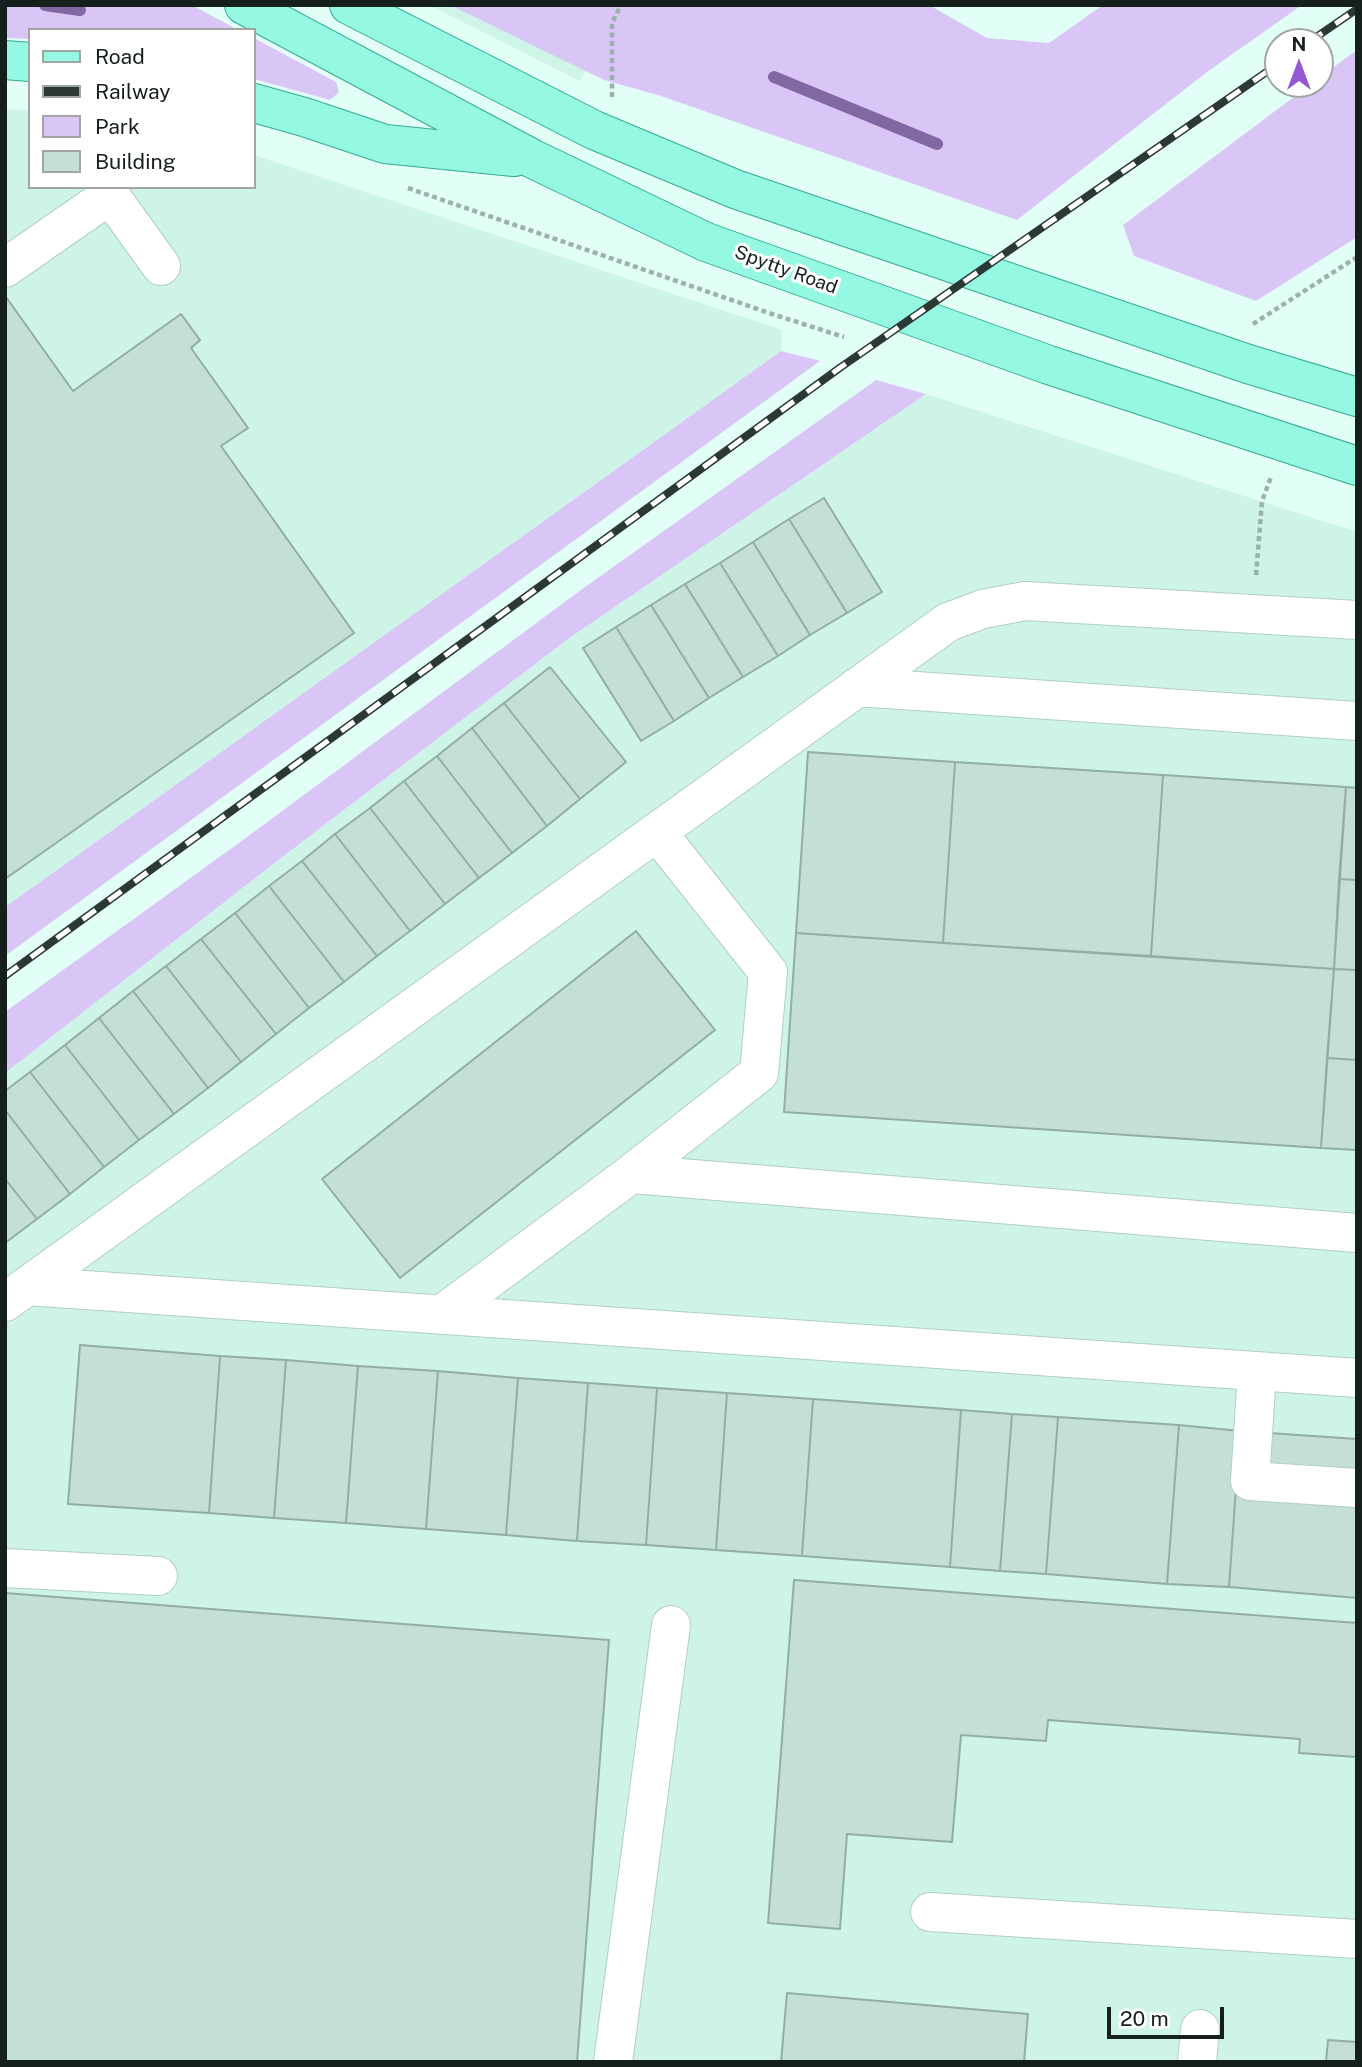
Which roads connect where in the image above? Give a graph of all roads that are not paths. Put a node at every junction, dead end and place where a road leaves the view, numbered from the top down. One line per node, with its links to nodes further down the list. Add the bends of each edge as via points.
1 (244, 5): 6 (main road, Spytty Road)
2 (349, 5): 9 (main road, via 594,130 735,190)
3 (5, 60): 4 (main road)
4 (28, 62)
5 (256, 104): 6 (main road, via 385,144)
6 (533, 159): 10 (main road, Spytty Road, via 706,242 1049,365)
7 (161, 266): 8 (lane, via 110,195)
8 (5, 268)
9 (1357, 397)
10 (1357, 466)
11 (1357, 620): 12 (lane, via 1025,601 948,622)
12 (858, 687): 13 (lane); 14 (lane)
13 (1357, 721)
14 (657, 832): 15 (lane, via 768,972 759,1073); 17 (lane)
15 (631, 1174): 16 (lane); 18 (lane)
16 (1357, 1233)
17 (16, 1294): 18 (lane)
18 (441, 1315): 19 (lane)
19 (1256, 1371): 20 (lane); 21 (lane, via 1250,1481)
20 (1357, 1378)
21 (1357, 1488)
22 (5, 1568): 23 (lane)
23 (158, 1576)
24 (671, 1625): 27 (lane)
25 (930, 1912): 26 (lane)
26 (1357, 1939)
27 (613, 2062)

